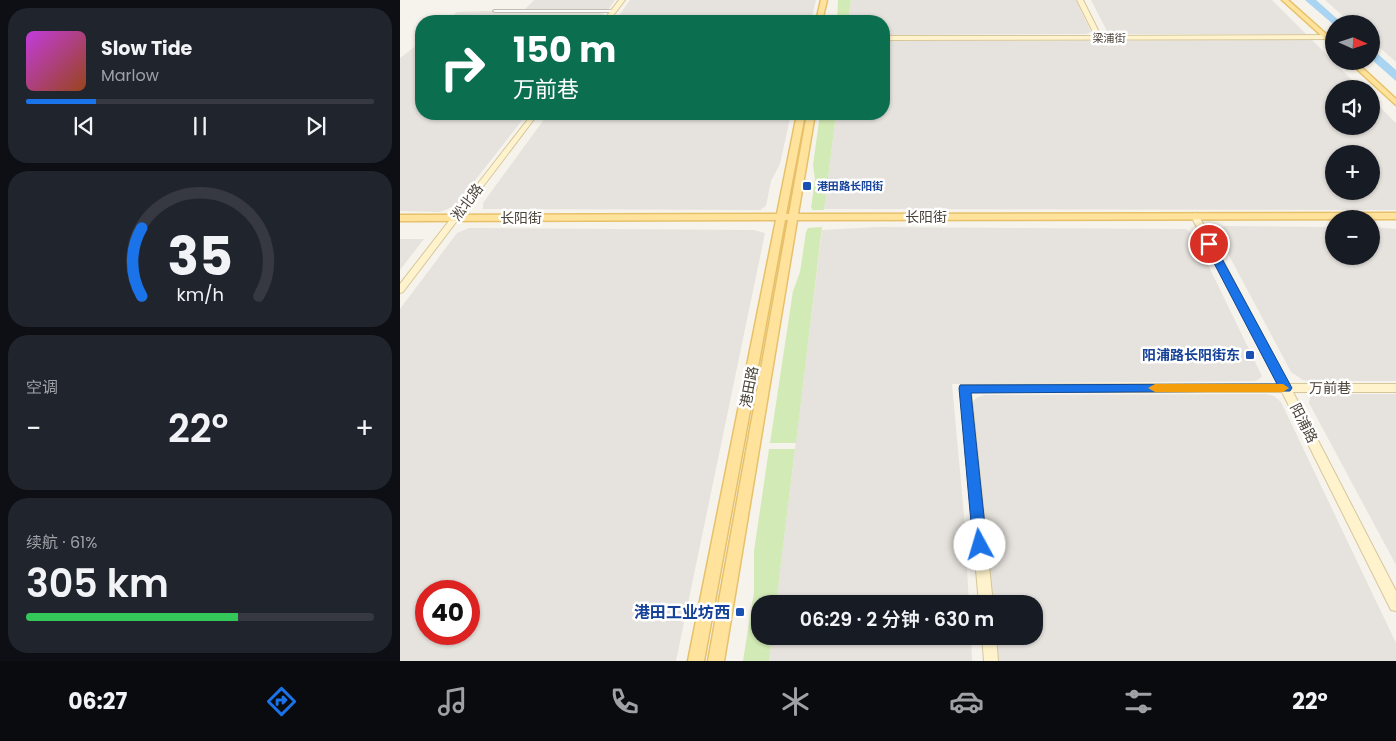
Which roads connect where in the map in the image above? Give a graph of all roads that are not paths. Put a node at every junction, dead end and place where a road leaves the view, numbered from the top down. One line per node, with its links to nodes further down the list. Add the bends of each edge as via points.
1 (622, 0): 8 (street)
2 (824, 0): 10 (main road)
3 (831, 0): 11 (main road)
4 (1080, 0): 16 (street)
5 (1285, 0): 13 (main road)
6 (1293, 0): 12 (main road)
7 (495, 11): 8 (street)
8 (614, 11): 9 (street)
9 (611, 15)
10 (820, 15)
11 (828, 15)
12 (1325, 29)
13 (1325, 36)
14 (1325, 37): 16 (street, 梁浦街)
15 (890, 38): 16 (street, 梁浦街)
16 (1099, 38)
17 (1361, 70): 20 (main road)
18 (1371, 70): 19 (main road)
19 (1396, 93)
20 (1396, 103)
21 (530, 120): 31 (street, 淞北路)
22 (801, 120): 27 (main road, 港田路)
23 (810, 120): 27 (main road, 港田路)
24 (1396, 216): 26 (main road, 长阳街)
25 (400, 218): 31 (main road)
26 (1196, 218): 27 (main road, 长阳街); 28 (main road, 长阳街); 34 (street, 阳浦路)
27 (787, 219): 31 (main road, 长阳街); 39 (main road, 港田路); 40 (main road, 港田路)
28 (1325, 220)
29 (1380, 220): 30 (main road)
30 (1396, 220)
31 (453, 221): 32 (main road); 33 (street, 淞北路)
32 (400, 225)
33 (400, 290)
34 (1286, 388): 35 (street, 万前巷); 36 (street, 万前巷, via 965,388); 37 (street, 阳浦路)
35 (1396, 388)
36 (985, 595)
37 (1396, 605)
38 (990, 645): 41 (street)
39 (696, 661)
40 (716, 661)
41 (991, 661)

